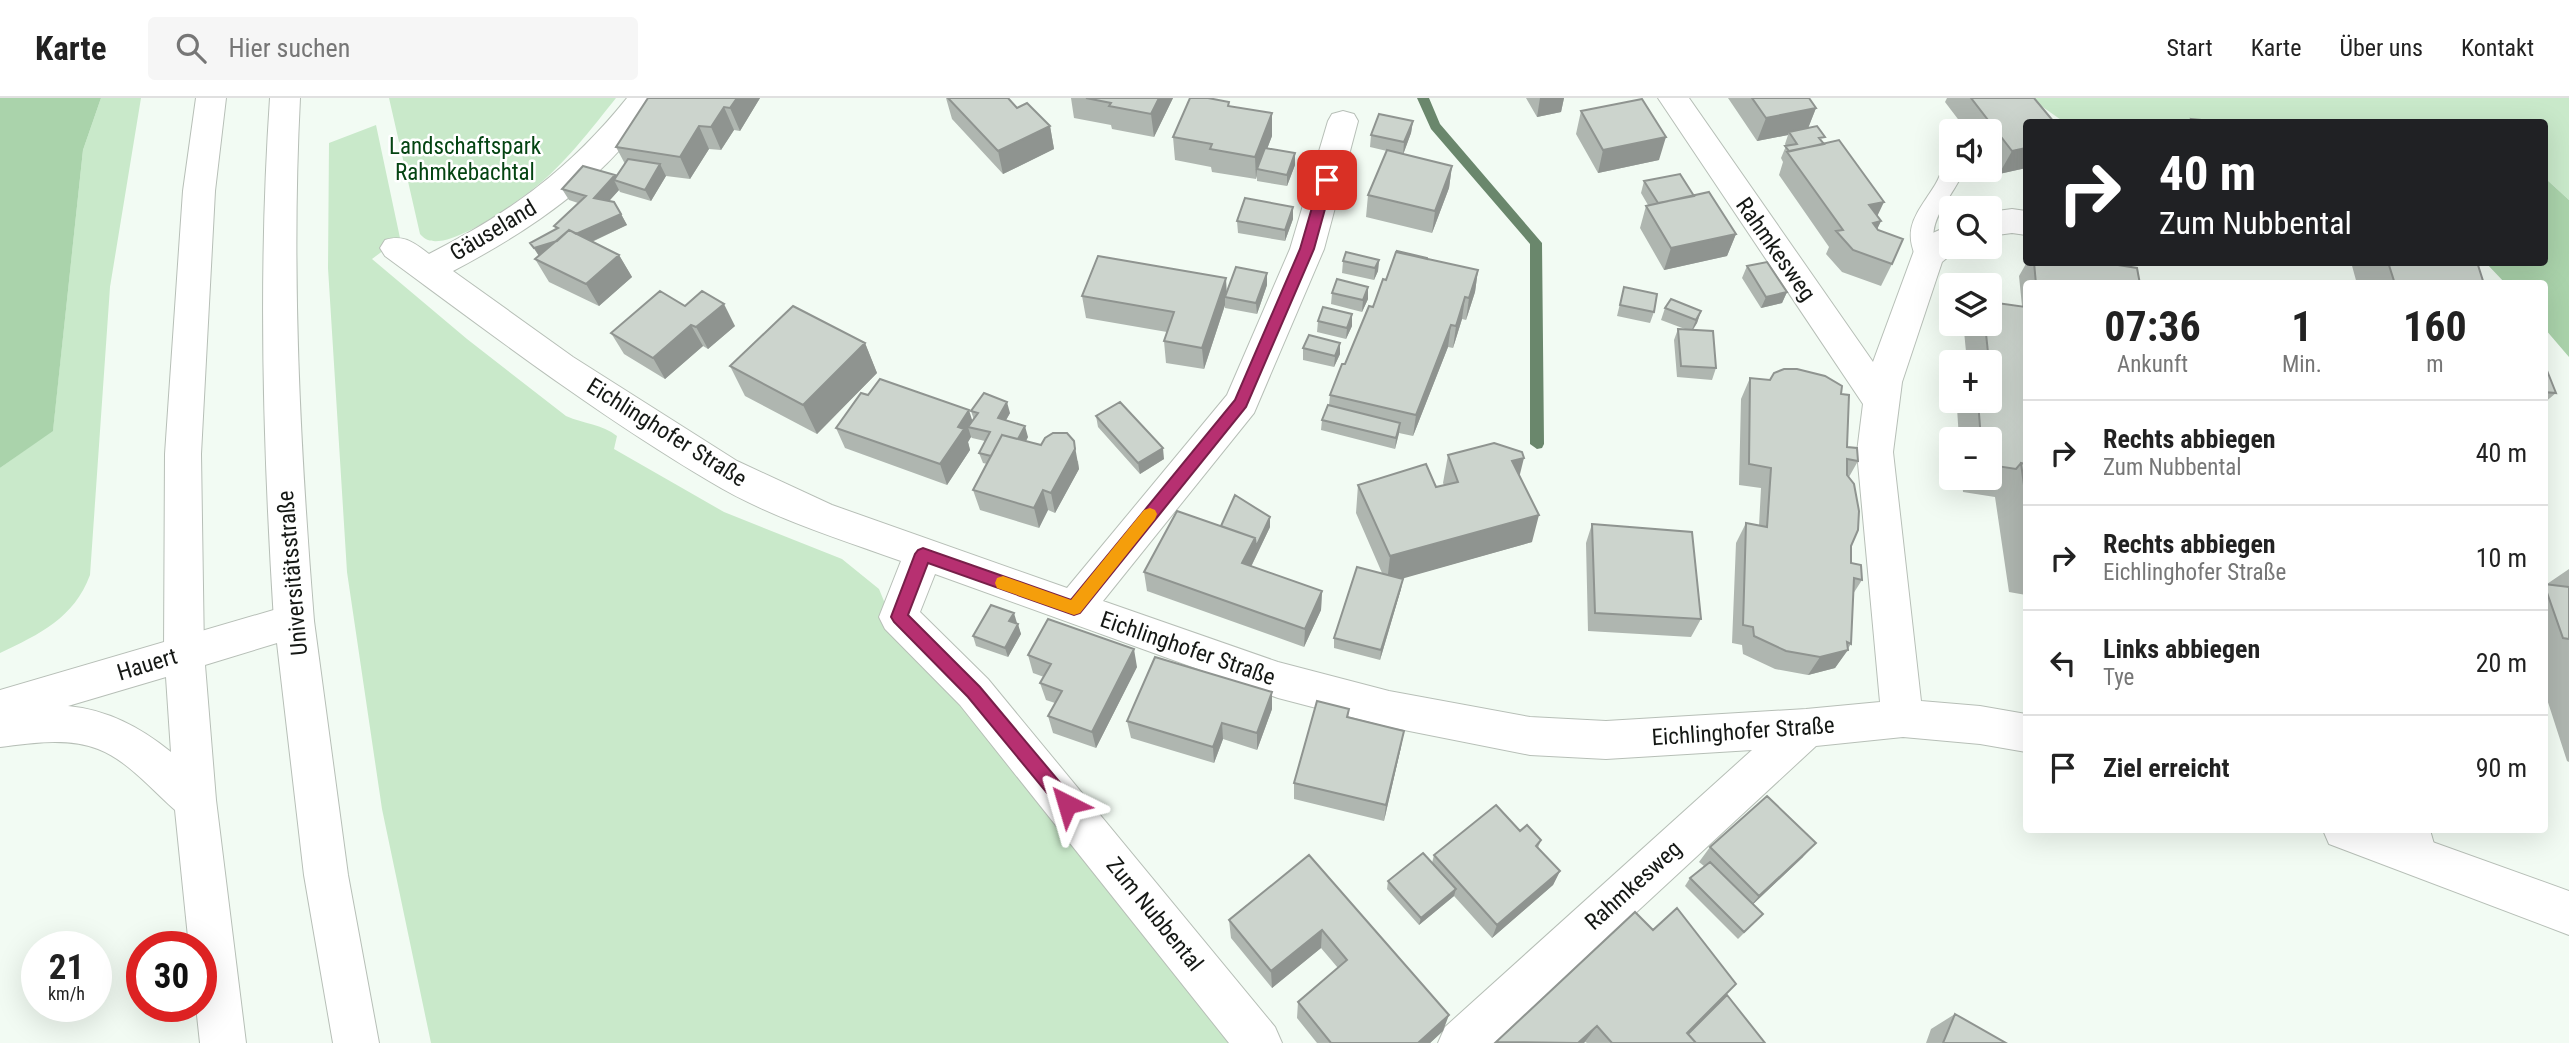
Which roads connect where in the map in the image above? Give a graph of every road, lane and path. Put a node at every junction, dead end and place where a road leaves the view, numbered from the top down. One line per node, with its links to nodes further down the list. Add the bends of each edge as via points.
1 (211, 98): 16 (street, via 199,191 183,454)
2 (285, 98): 15 (street, Universitätsstraße, via 281,445)
3 (644, 98): 11 (street, Gäuseland, via 595,155 548,197)
4 (1673, 98): 12 (street, Rahmkesweg)
5 (1343, 121): 14 (street, via 1307,249 1241,403)
6 (1950, 182): 9 (lane, via 1934,200 1920,236 1921,248)
7 (2023, 223): 8 (street)
8 (2002, 224)
9 (1939, 247): 12 (street)
10 (397, 248): 11 (street, Eichlinghofer Straße)
11 (428, 269): 13 (street, Eichlinghofer Straße, via 561,367 724,472 819,516)
12 (1880, 400): 18 (street, via 1875,452)
13 (923, 554): 14 (street, Eichlinghofer Straße); 28 (street, Zum Nubbental, via 900,617 974,692)
14 (1074, 608): 20 (street, Eichlinghofer Straße, via 1278,680 1388,709 1505,732 1606,740)
15 (294, 621): 16 (street, Hauert); 27 (street, Universitätsstraße, via 326,875)
16 (184, 653): 17 (street, Hauert); 22 (street)
17 (0, 708)
18 (1903, 718): 20 (street, Eichlinghofer Straße); 21 (street, Eichlinghofer Straße)
19 (0, 728): 22 (street, via 44,722 92,728 126,742)
20 (1806, 728): 29 (street, Rahmkesweg)
21 (2023, 732)
22 (195, 800): 26 (street)
23 (2360, 833): 24 (street)
24 (2419, 844): 25 (street)
25 (2569, 914)
26 (223, 1043)
27 (356, 1043)
28 (1259, 1043)
29 (1461, 1043)

